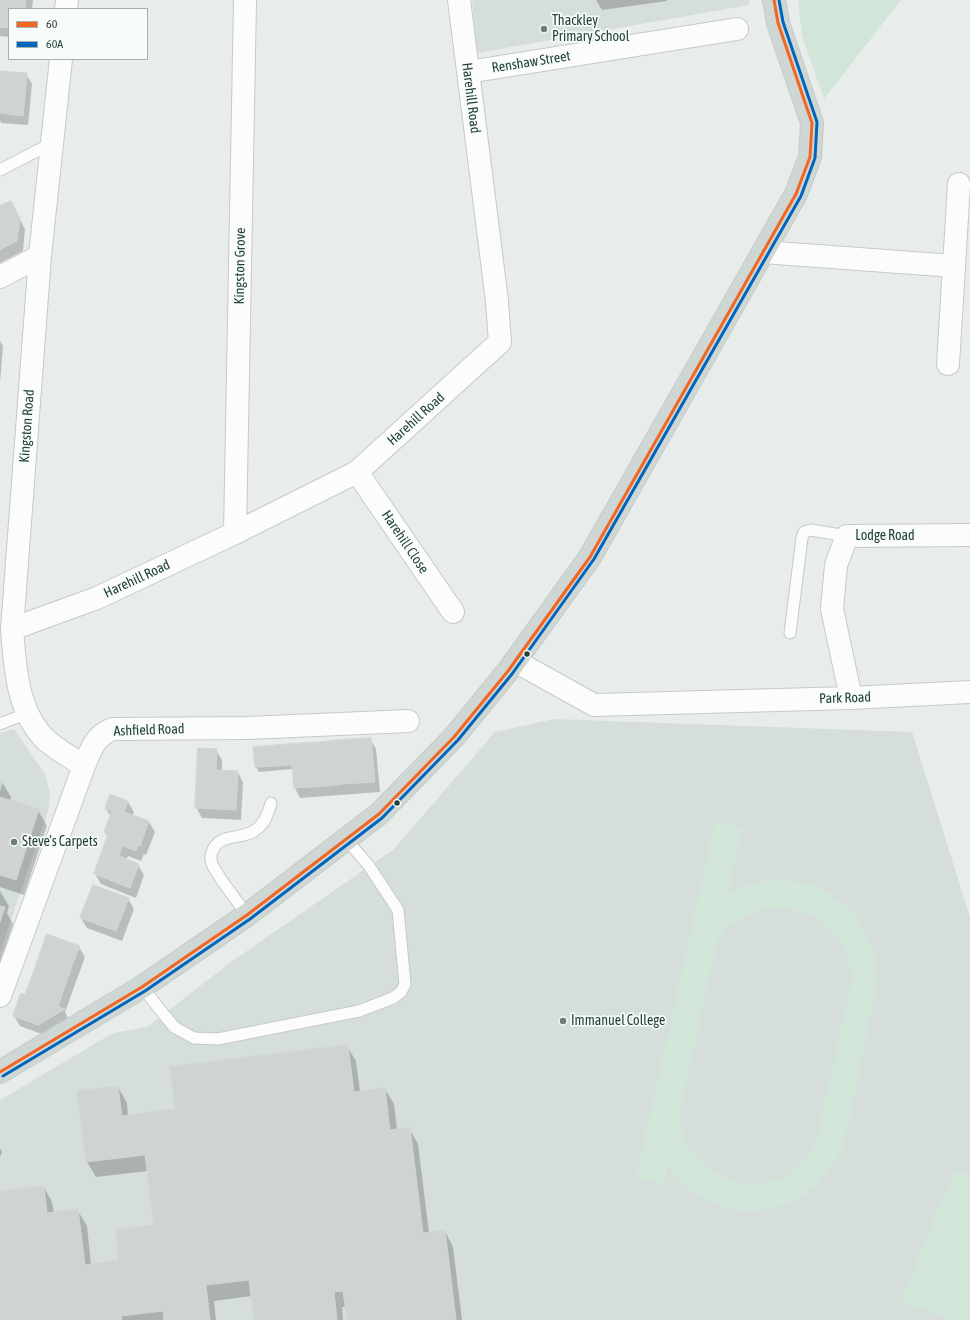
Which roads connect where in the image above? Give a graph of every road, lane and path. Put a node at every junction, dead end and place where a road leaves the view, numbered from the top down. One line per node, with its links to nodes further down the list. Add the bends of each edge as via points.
1 (245, 0): 16 (street, Kingston Grove)
2 (459, 0): 6 (street, Harehill Road)
3 (774, 0): 10 (main road, via 778,23 812,123 810,157 796,194)
4 (737, 28): 6 (street, Renshaw Street)
5 (61, 60): 7 (street, Kingston Road)
6 (468, 72): 15 (street, Harehill Road, via 498,301 500,342)
7 (52, 143): 8 (lane); 11 (street, Kingston Road)
8 (0, 170)
9 (959, 184): 12 (street)
10 (763, 252): 12 (street); 22 (main road, via 590,557)
11 (40, 256): 13 (street); 20 (street, Kingston Road)
12 (954, 266): 14 (street)
13 (0, 277)
14 (948, 364)
15 (357, 472): 16 (street, Harehill Road); 19 (street, Harehill Close)
16 (235, 533): 20 (street, Harehill Road, via 97,598)
17 (970, 535): 18 (street, Lodge Road)
18 (846, 536): 21 (lane, via 811,530 804,532); 24 (street, Lodge Road, via 836,565 832,609)
19 (452, 612)
20 (12, 629): 25 (street, Kingston Road, via 15,665 22,701)
21 (790, 633)
22 (515, 661): 24 (street, Park Road, via 594,705); 30 (main road, via 454,737 379,814)
23 (970, 692): 24 (street, Park Road)
24 (851, 698)
25 (28, 713): 27 (lane); 28 (street, Kingston Road, via 46,740)
26 (408, 721): 28 (street, Ashfield Road, via 248,728 113,729 98,737)
27 (0, 724)
28 (84, 766): 33 (street, Ashfield Road)
29 (271, 803): 31 (lane, via 262,824 254,831 219,842 211,853 213,866)
30 (346, 839): 31 (main road); 32 (lane, via 369,866 398,910 405,984 401,992 393,998 359,1011 218,1039 194,1038 174,1027)
31 (247, 914): 32 (main road)
32 (142, 987): 34 (main road)
33 (0, 996)
34 (0, 1072)

